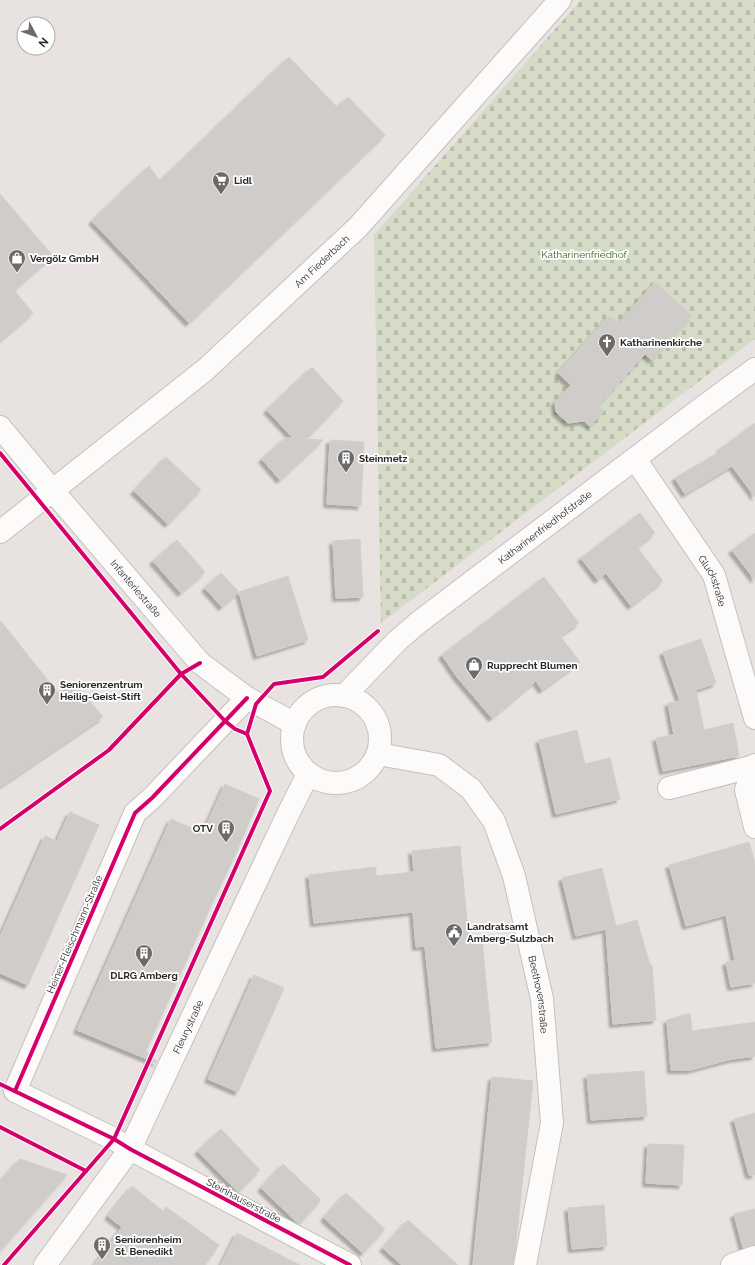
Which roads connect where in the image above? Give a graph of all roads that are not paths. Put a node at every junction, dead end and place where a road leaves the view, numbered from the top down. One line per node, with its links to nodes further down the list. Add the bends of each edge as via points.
1 (560, 0): 5 (street, Am Fiederbach, via 358,227 205,370)
2 (755, 369): 4 (street, Katharinenfriedhofstraße)
3 (0, 427): 5 (street, Infanteriestraße)
4 (635, 459): 7 (street, Katharinenfriedhofstraße, via 414,627); 9 (street, Gluckstraße, via 714,575)
5 (53, 491): 6 (street, Am Fiederbach); 8 (street, Infanteriestraße, via 200,663)
6 (0, 532)
7 (344, 696): 10 (street, via 328,696 314,701 302,711); 11 (street, via 358,701 370,711 377,724 380,739)
8 (247, 698): 10 (street, Infanteriestraße); 16 (street, Heiner-Fleischmann-Straße, via 152,798 134,813 15,1091)
9 (755, 718)
10 (295, 724): 13 (street, via 292,736 293,749 296,760)
11 (378, 754): 13 (street, via 369,769 354,780 336,784); 20 (street, Beethovenstraße, via 438,765 471,789 494,821 514,876 542,999 552,1123)
12 (755, 766): 14 (street); 15 (street, via 746,790)
13 (308, 774): 16 (street, Fleurystraße)
14 (669, 788)
15 (755, 827)
16 (130, 1149): 18 (street, Fleurystraße); 19 (street, Steinhauserstraße)
17 (755, 1257): 21 (street)
18 (45, 1265)
19 (350, 1265)
20 (525, 1265)
21 (732, 1265)

